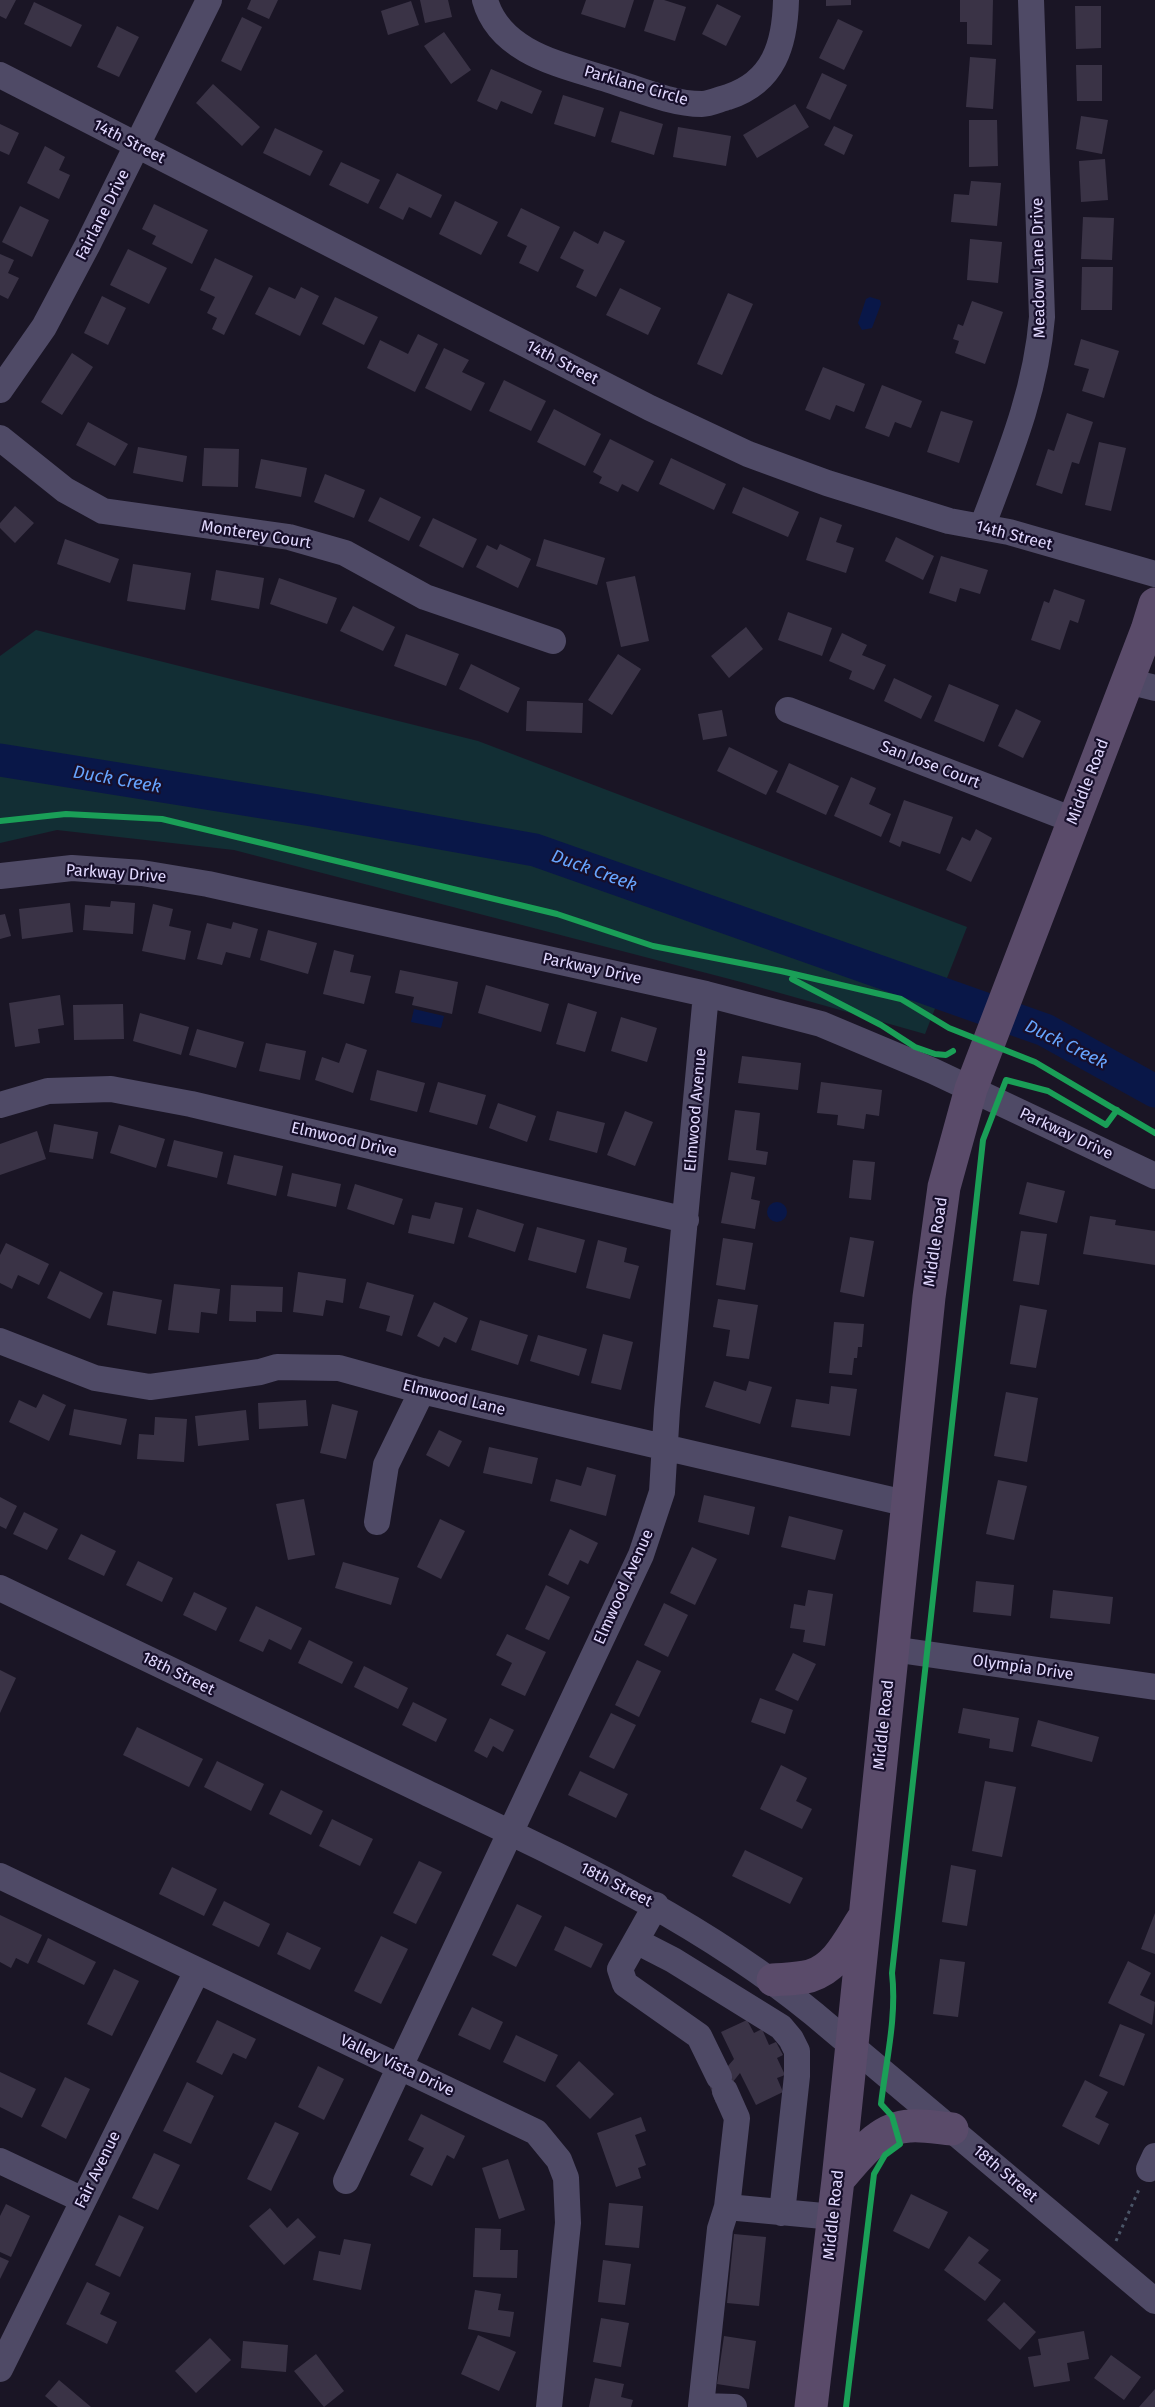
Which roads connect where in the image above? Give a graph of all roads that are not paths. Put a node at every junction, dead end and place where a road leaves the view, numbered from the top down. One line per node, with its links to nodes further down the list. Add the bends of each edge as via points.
1 (485, 0): 2 (street, Parklane Circle, via 505,35 533,55 667,98 703,105 739,93 769,72 781,47)
2 (786, 0)
3 (1031, 0): 9 (street, Meadow Lane Drive, via 1042,317 1039,356 1024,417)
4 (208, 1): 6 (street, Fairlane Drive)
5 (0, 75): 6 (street, 14th Street)
6 (137, 146): 7 (street, Fairlane Drive, via 44,327); 9 (street, 14th Street, via 650,408 748,454 948,521)
7 (0, 390)
8 (0, 438): 12 (street, Monterey Court, via 65,490 103,512 290,537 323,546 345,553 425,597)
9 (982, 527): 10 (street, 14th Street)
10 (1155, 574)
11 (1155, 604): 13 (main road, Middle Road)
12 (553, 641)
13 (1141, 685): 15 (main road, Middle Road)
14 (788, 710): 15 (street, San Jose Court)
15 (1073, 820): 18 (main road, Middle Road)
16 (0, 876): 17 (street, Parkway Drive, via 72,868 142,873 208,884)
17 (706, 994): 18 (street, Parkway Drive, via 821,1024); 21 (street, Elmwood Avenue)
18 (976, 1076): 20 (street, Parkway Drive); 25 (main road, Middle Road, via 944,1187)
19 (0, 1105): 21 (street, Elmwood Drive, via 48,1090 111,1089 191,1104)
20 (1155, 1176)
21 (686, 1220): 24 (street, Elmwood Avenue)
22 (0, 1341): 23 (street, Elmwood Lane, via 94,1378 150,1387 277,1367 339,1368)
23 (422, 1391): 24 (street, Elmwood Lane); 26 (street, via 386,1465)
24 (665, 1448): 25 (street, Elmwood Lane); 30 (street, Elmwood Avenue, via 662,1492 641,1555)
25 (909, 1504): 28 (main road, Middle Road)
26 (377, 1522)
27 (0, 1588): 30 (street, 18th Street)
28 (892, 1649): 29 (street, Olympia Drive); 33 (main road, Middle Road)
29 (1155, 1687)
30 (510, 1833): 32 (street, 18th Street); 38 (street, Elmwood Avenue)
31 (0, 1876): 35 (street, Valley Vista Drive)
32 (656, 1905): 34 (street); 36 (street, 18th Street)
33 (866, 1915): 36 (main road, Middle Road, via 837,1959 827,1967 810,1976); 37 (main road, Middle Road)
34 (636, 1941): 44 (street, via 620,1969 625,1984 699,2036 737,2118); 45 (street, via 781,2027 791,2039 796,2051 797,2076)
35 (196, 1971): 38 (street, Valley Vista Drive); 43 (street, Fair Avenue)
36 (773, 1980): 37 (street, 18th Street)
37 (852, 2045): 39 (street, 18th Street); 41 (main road, Middle Road)
38 (401, 2068): 42 (street, Elmwood Avenue); 49 (street, Valley Vista Drive, via 536,2132 559,2160 566,2178 568,2223)
39 (952, 2129): 41 (main road, via 896,2129 875,2140); 47 (street, 18th Street)
40 (0, 2161): 43 (street)
41 (838, 2180): 46 (main road, Middle Road)
42 (346, 2181)
43 (83, 2200): 48 (street, Fair Avenue)
44 (727, 2207): 45 (street); 50 (street, via 720,2229 701,2406)
45 (782, 2213): 46 (street)
46 (834, 2217): 51 (main road, Middle Road)
47 (1155, 2301)
48 (0, 2369)
49 (549, 2407)
50 (734, 2407)
51 (812, 2407)

